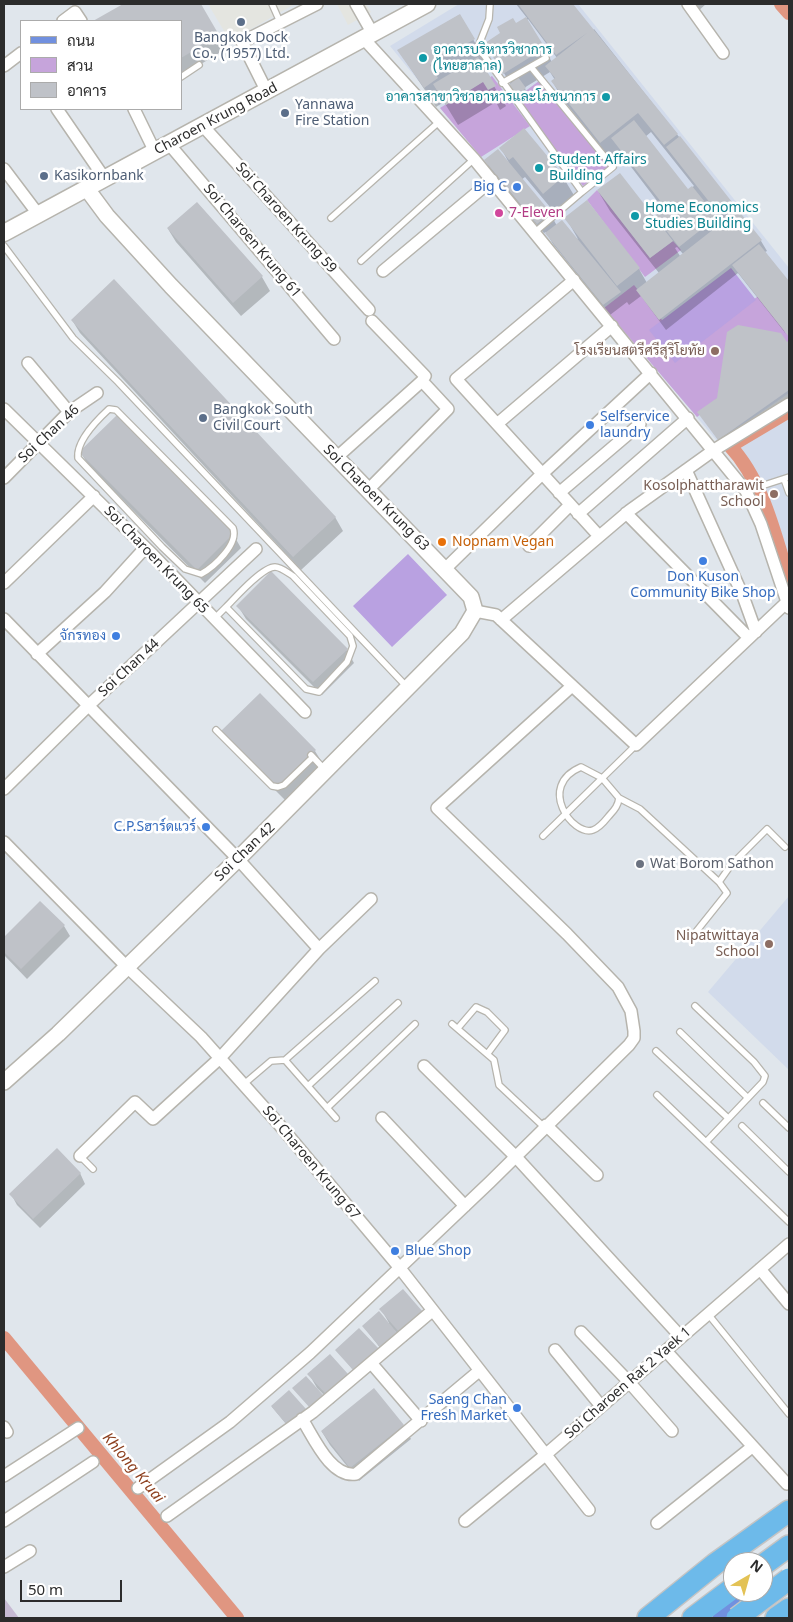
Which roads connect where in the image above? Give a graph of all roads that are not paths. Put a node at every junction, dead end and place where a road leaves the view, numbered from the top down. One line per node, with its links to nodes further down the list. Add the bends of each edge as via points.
1 (272, 4): 7 (lane)
2 (316, 4): 7 (street)
3 (356, 4): 8 (street)
4 (427, 4): 8 (main road, Charoen Krung Road)
5 (490, 4): 16 (lane, via 489,18 478,48)
6 (688, 4): 9 (street)
7 (280, 22): 17 (street, via 242,42)
8 (369, 36): 17 (main road, Charoen Krung Road); 20 (street)
9 (723, 53)
10 (20, 55): 13 (street)
11 (546, 58): 14 (lane)
12 (199, 65): 15 (lane)
13 (4, 66)
14 (531, 67): 16 (lane); 28 (lane, via 613,168)
15 (182, 76)
16 (502, 82): 28 (lane)
17 (267, 92): 21 (main road, Charoen Krung Road)
18 (58, 110): 25 (street)
19 (136, 110): 22 (street, Soi Charoen Krung 61)
20 (440, 121): 23 (street); 30 (lane)
21 (203, 126): 22 (main road, Charoen Krung Road); 41 (street, Soi Charoen Krung 59, via 425,376)
22 (162, 148): 25 (main road, Charoen Krung Road); 38 (street, Soi Charoen Krung 61)
23 (474, 159): 26 (street); 34 (lane)
24 (4, 169): 29 (street)
25 (105, 179): 27 (main road, Charoen Krung Road)
26 (492, 180): 31 (street); 35 (street)
27 (87, 189): 29 (main road, Charoen Krung Road); 51 (street, Soi Charoen Krung 63, via 170,286)
28 (582, 192): 31 (lane)
29 (38, 214): 32 (main road, Charoen Krung Road)
30 (330, 218)
31 (535, 232): 36 (street)
32 (4, 233)
33 (4, 246): 80 (lane, via 72,338 118,382)
34 (361, 260)
35 (383, 271)
36 (574, 280): 37 (street); 47 (street, via 456,379)
37 (612, 326): 40 (street); 47 (street)
38 (334, 339)
39 (28, 363): 45 (street)
40 (651, 373): 46 (street); 53 (street)
41 (422, 381): 51 (street); 56 (street, via 448,409)
42 (97, 393): 45 (street, Soi Chan 46)
43 (789, 404): 50 (street)
44 (4, 409): 49 (street, Soi Charoen Krung 65)
45 (69, 412): 49 (street, Soi Chan 46)
46 (688, 418): 50 (street); 63 (street)
47 (497, 424): 53 (street)
48 (640, 424): 58 (street)
49 (39, 444): 54 (street, Soi Chan 46); 60 (street, Soi Charoen Krung 65)
50 (714, 450): 52 (street); 57 (street)
51 (336, 458): 56 (street, Soi Charoen Krung 63)
52 (686, 470): 62 (street); 77 (street, via 743,596)
53 (541, 476): 58 (street); 68 (street)
54 (4, 478)
55 (787, 478): 57 (lane); 59 (lane)
56 (368, 490): 68 (street, Soi Charoen Krung 63)
57 (748, 490): 71 (street)
58 (559, 493): 61 (street)
59 (789, 493)
60 (94, 496): 67 (street, Soi Charoen Krung 65); 69 (street)
61 (570, 505): 63 (street); 65 (street)
62 (626, 513): 64 (street); 77 (street)
63 (578, 514): 64 (street)
64 (599, 536): 76 (street)
65 (529, 546)
66 (256, 549): 70 (street, Soi Chan 44)
67 (153, 550): 67 (lane, via 78,458 80,443 109,409 116,410 236,534 231,545 201,574 185,569); 70 (street, Soi Charoen Krung 65); 78 (street)
68 (445, 569): 73 (street, Soi Charoen Krung 63, via 471,597)
69 (4, 583)
70 (199, 603): 75 (street, Soi Charoen Krung 65); 81 (street, Soi Chan 44)
71 (788, 605): 77 (street)
72 (226, 608): 72 (lane, via 265,570 274,567 284,570 350,636 352,652 347,662 319,692 314,692 306,689); 75 (lane)
73 (475, 611): 76 (street, via 496,615); 80 (street, Soi Chan 42, via 462,634)
74 (4, 619): 78 (street)
75 (213, 620): 82 (street, Soi Charoen Krung 65)
76 (502, 620): 79 (street)
77 (752, 635): 84 (street)
78 (37, 654): 81 (street)
79 (572, 686): 84 (street); 119 (street, via 437,808 618,987 630,1011 634,1038 629,1045)
80 (408, 688): 85 (street, Soi Chan 42)
81 (88, 706): 87 (street, Soi Chan 44); 93 (street)
82 (305, 712)
83 (216, 730): 85 (lane, via 272,786 284,784 312,756)
84 (636, 745): 86 (lane)
85 (327, 771): 93 (street, Soi Chan 42)
86 (602, 778): 88 (lane); 89 (lane); 89 (lane, via 581,767 567,777 559,788 558,796)
87 (4, 789)
88 (619, 798): 89 (lane, via 618,806 593,830 578,827); 94 (lane, via 640,809)
89 (566, 814): 90 (lane)
90 (543, 836)
91 (4, 842): 98 (street, Soi Charoen Krung 67)
92 (785, 847): 94 (lane, via 767,830 731,865)
93 (238, 860): 97 (street); 98 (street, Soi Chan 42)
94 (719, 882): 96 (lane, via 727,893)
95 (371, 899): 97 (street)
96 (695, 933)
97 (319, 949): 106 (street)
98 (126, 966): 106 (street, Soi Charoen Krung 67); 109 (street, Soi Chan 42)
99 (375, 981): 107 (lane)
100 (398, 1003): 111 (lane)
101 (695, 1006): 113 (lane, via 765,1076)
102 (415, 1024): 115 (lane)
103 (680, 1032): 113 (lane)
104 (656, 1052): 118 (lane)
105 (488, 1054): 105 (lane, via 505,1030 488,1012 476,1007 455,1026); 119 (lane, via 497,1066 496,1081 499,1085)
106 (220, 1058): 110 (street, Soi Charoen Krung 67); 123 (street, via 153,1119 135,1102)
107 (285, 1060): 110 (lane, via 271,1061); 111 (lane)
108 (424, 1066): 124 (street)
109 (4, 1082)
110 (244, 1084): 131 (street, Soi Charoen Krung 67)
111 (308, 1086): 115 (lane)
112 (657, 1095): 122 (lane)
113 (748, 1098): 118 (lane)
114 (763, 1103): 121 (lane)
115 (327, 1108): 116 (lane)
116 (336, 1118)
117 (382, 1118): 128 (street)
118 (728, 1118): 122 (lane)
119 (545, 1126): 124 (street); 127 (street)
120 (742, 1126): 126 (lane)
121 (789, 1128)
122 (706, 1142): 129 (lane)
123 (80, 1156): 125 (lane)
124 (516, 1156): 128 (street); 137 (street)
125 (93, 1169)
126 (789, 1172)
127 (597, 1175)
128 (465, 1206): 131 (street)
129 (789, 1222)
130 (789, 1244): 132 (street, Soi Charoen Rat 2 Yaek 1)
131 (399, 1267): 134 (street, Soi Charoen Krung 67); 154 (street, via 310,1353 230,1422)
132 (760, 1269): 133 (street); 135 (street, Soi Charoen Rat 2 Yaek 1)
133 (789, 1304)
134 (432, 1311): 140 (street); 141 (street, Soi Charoen Krung 67)
135 (708, 1314): 137 (street, Soi Charoen Rat 2 Yaek 1); 144 (lane)
136 (580, 1332): 142 (street)
137 (682, 1337): 139 (street, Soi Charoen Rat 2 Yaek 1)
138 (555, 1350): 143 (street)
139 (666, 1351): 142 (street, Soi Charoen Rat 2 Yaek 1); 149 (street)
140 (372, 1364): 145 (street); 146 (street)
141 (479, 1371): 146 (street); 150 (street, Soi Charoen Krung 67)
142 (629, 1382): 143 (street, Soi Charoen Rat 2 Yaek 1); 148 (street)
143 (601, 1406): 150 (street, Soi Charoen Rat 2 Yaek 1)
144 (789, 1414)
145 (302, 1419): 146 (street, via 337,1471 346,1476 364,1470); 157 (street)
146 (420, 1421)
147 (78, 1428): 152 (street)
148 (672, 1431)
149 (752, 1446): 153 (street); 160 (street)
150 (544, 1456): 155 (street, Soi Charoen Krung 67); 159 (street, Soi Charoen Rat 2 Yaek 1)
151 (93, 1462): 158 (street)
152 (4, 1476)
153 (787, 1484)
154 (138, 1488)
155 (589, 1510)
156 (789, 1511): 168 (highway, via 715,1564)
157 (167, 1516)
158 (4, 1521)
159 (465, 1521)
160 (657, 1523)
161 (789, 1546): 164 (highway)
162 (30, 1551): 163 (street)
163 (4, 1567)
164 (779, 1577): 171 (highway, bridge)
165 (723, 1596): 169 (highway)
166 (744, 1602): 170 (main road)
167 (789, 1608): 172 (highway)
168 (648, 1618)
169 (693, 1618)
170 (722, 1618)
171 (737, 1618)
172 (776, 1618)

